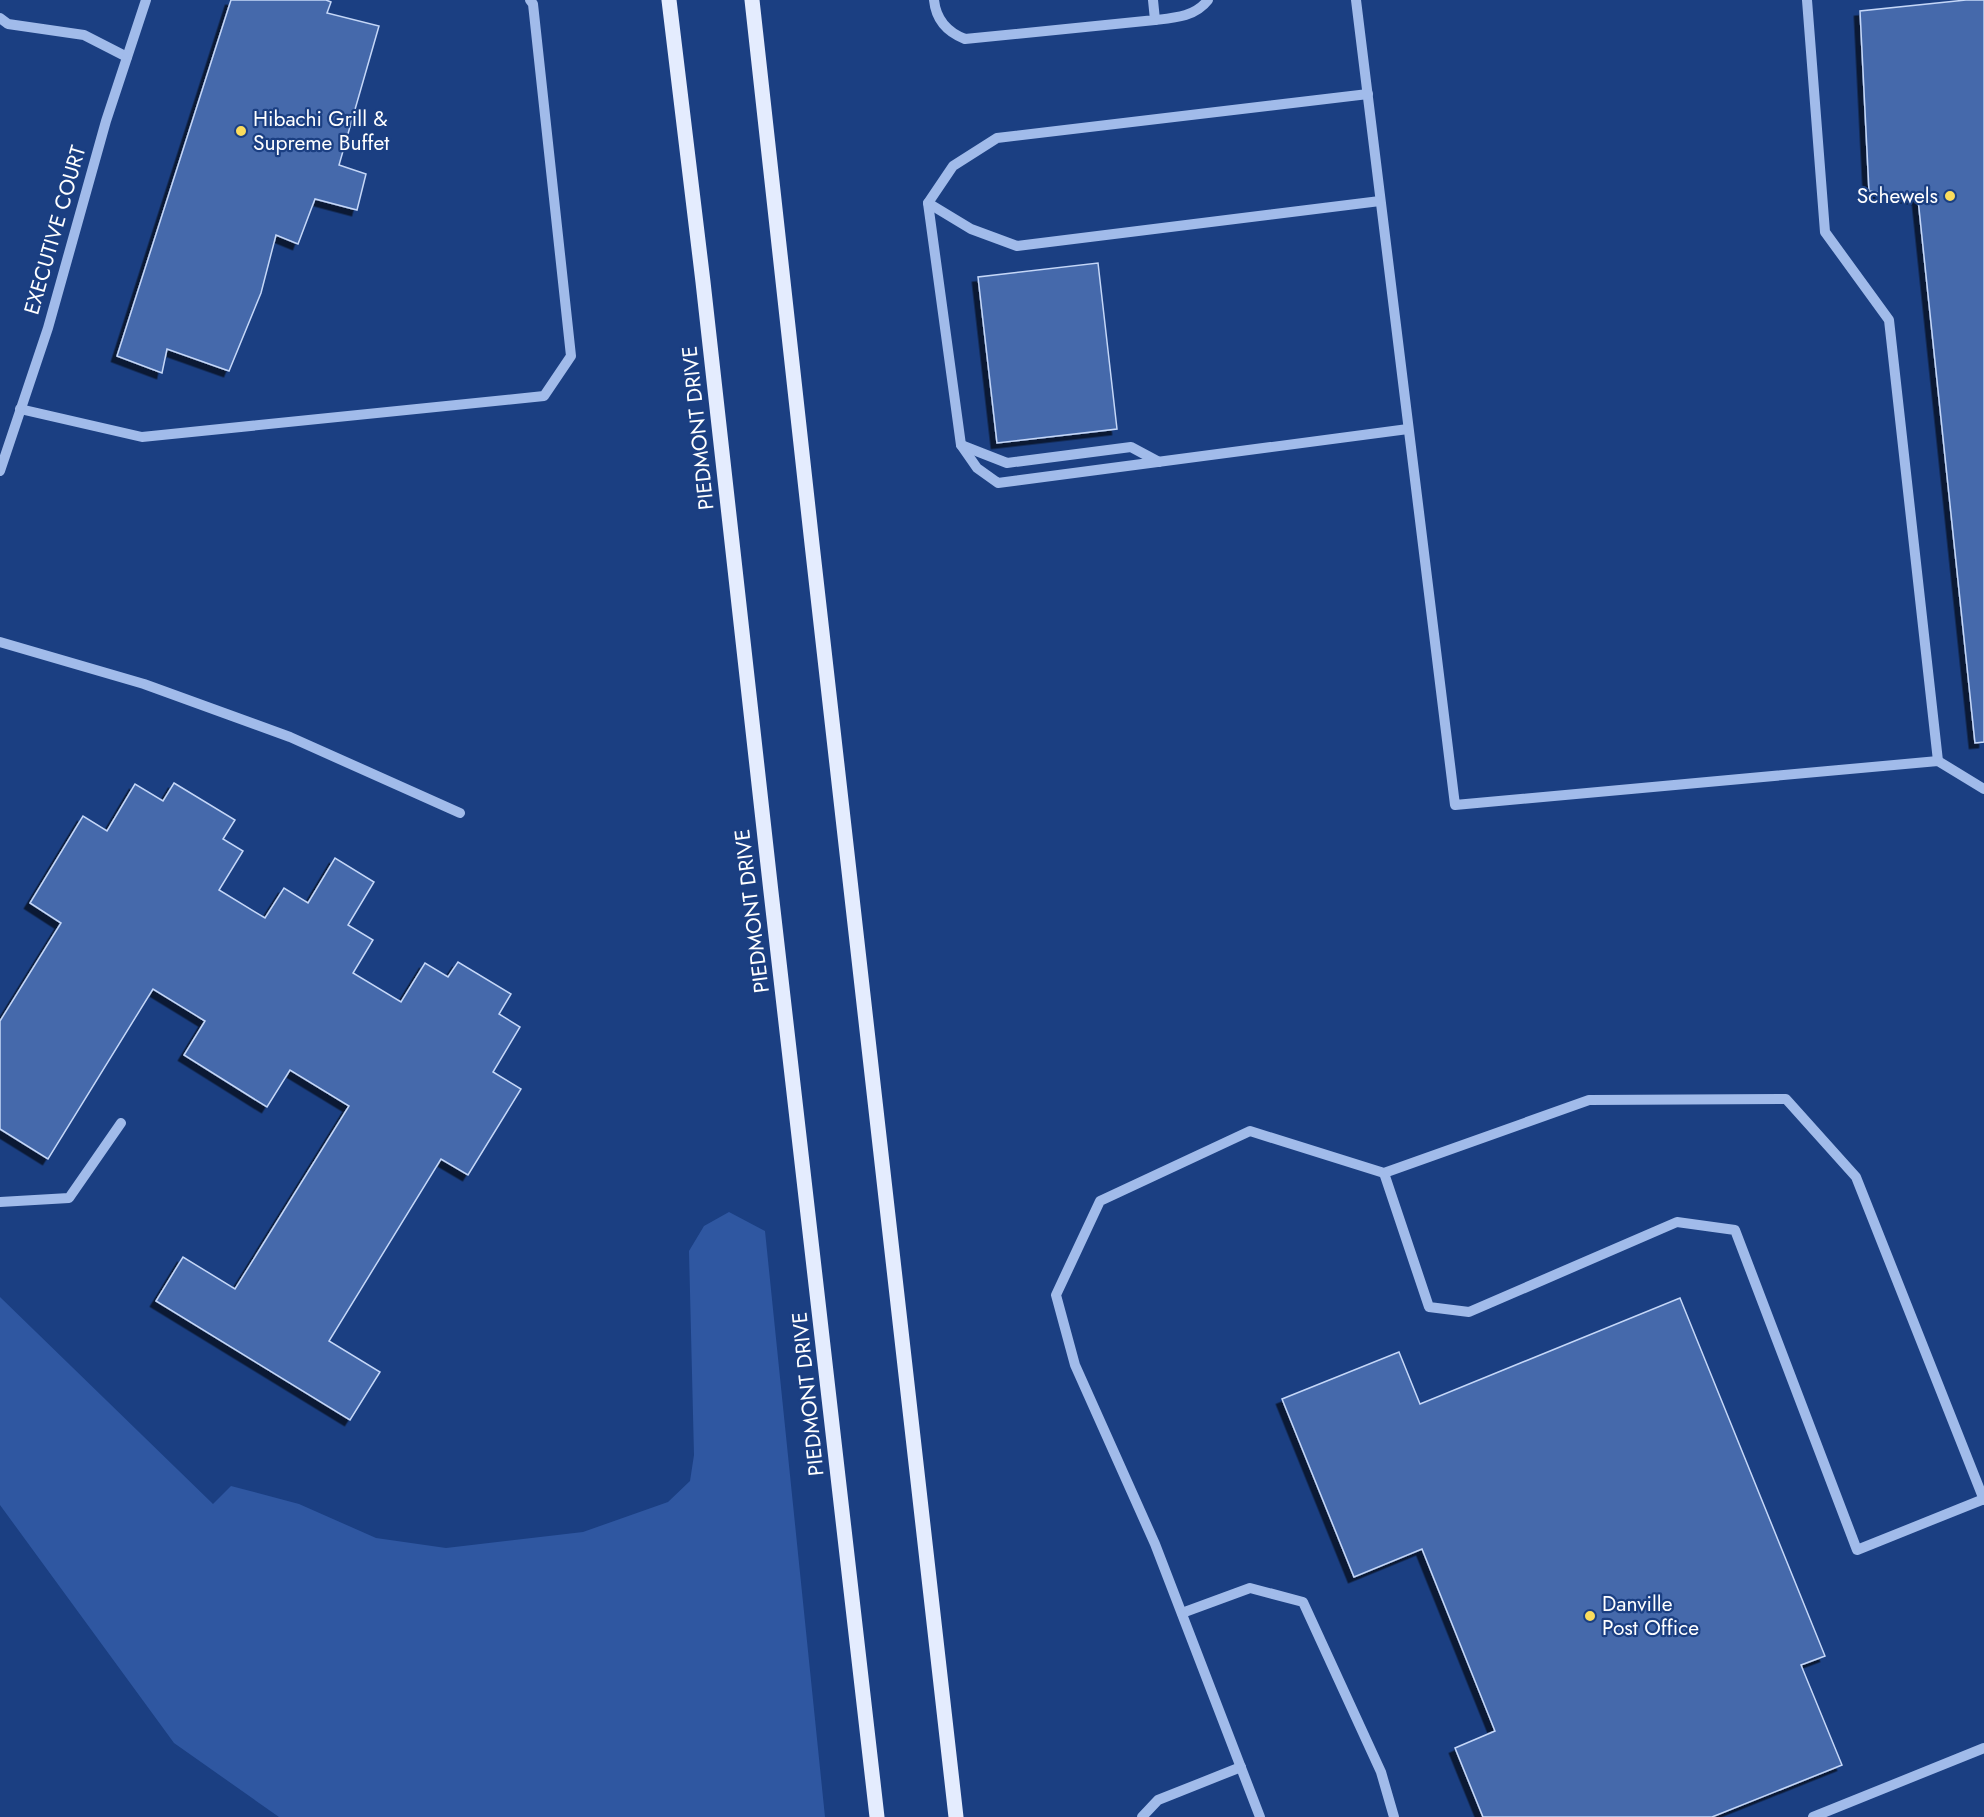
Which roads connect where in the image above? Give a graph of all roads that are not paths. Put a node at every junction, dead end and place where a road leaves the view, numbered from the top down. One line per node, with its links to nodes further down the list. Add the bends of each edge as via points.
1 (146, 0): 12 (street, EXECUTIVE COURT)
2 (530, 0): 16 (street, via 571,356 544,396 142,437)
3 (669, 0): 32 (main road, PIEDMONT DRIVE)
4 (752, 0): 33 (main road)
5 (934, 0): 11 (street, via 942,23 952,34 965,39)
6 (1153, 0): 11 (street)
7 (1208, 0): 11 (street, via 1181,17)
8 (1356, 0): 13 (street)
9 (1807, 0): 22 (street, via 1825,232 1889,320)
10 (0, 18): 12 (street, via 8,24 84,34)
11 (1155, 20)
12 (127, 57): 16 (street, EXECUTIVE COURT, via 48,328)
13 (1368, 94): 14 (street); 15 (street, via 997,138 953,166)
14 (1380, 201): 15 (street, via 1017,246 971,229); 17 (street)
15 (928, 203): 18 (street)
16 (20, 409): 20 (street, EXECUTIVE COURT)
17 (1408, 429): 19 (street); 22 (street, via 1455,805)
18 (961, 445): 19 (street, via 1007,463 1131,447); 19 (street, via 977,468 998,483)
19 (1159, 462)
20 (0, 471)
21 (0, 642): 24 (street, via 144,684 290,737)
22 (1938, 761): 23 (street)
23 (1984, 789)
24 (460, 813)
25 (121, 1123): 27 (street, via 69,1198)
26 (1384, 1173): 28 (street, via 1589,1100 1786,1099 1856,1177); 28 (street, via 1429,1307 1469,1312 1677,1222 1735,1230 1857,1550); 29 (street, via 1250,1131 1100,1201 1056,1295 1075,1365)
27 (0, 1202)
28 (1984, 1499)
29 (1182, 1613): 31 (street); 36 (street, via 1250,1588 1303,1602 1381,1772)
30 (1984, 1748): 37 (street)
31 (1241, 1767): 34 (street, via 1158,1800); 35 (street)
32 (877, 1817)
33 (956, 1817)
34 (1142, 1817)
35 (1260, 1817)
36 (1394, 1817)
37 (1813, 1817)

